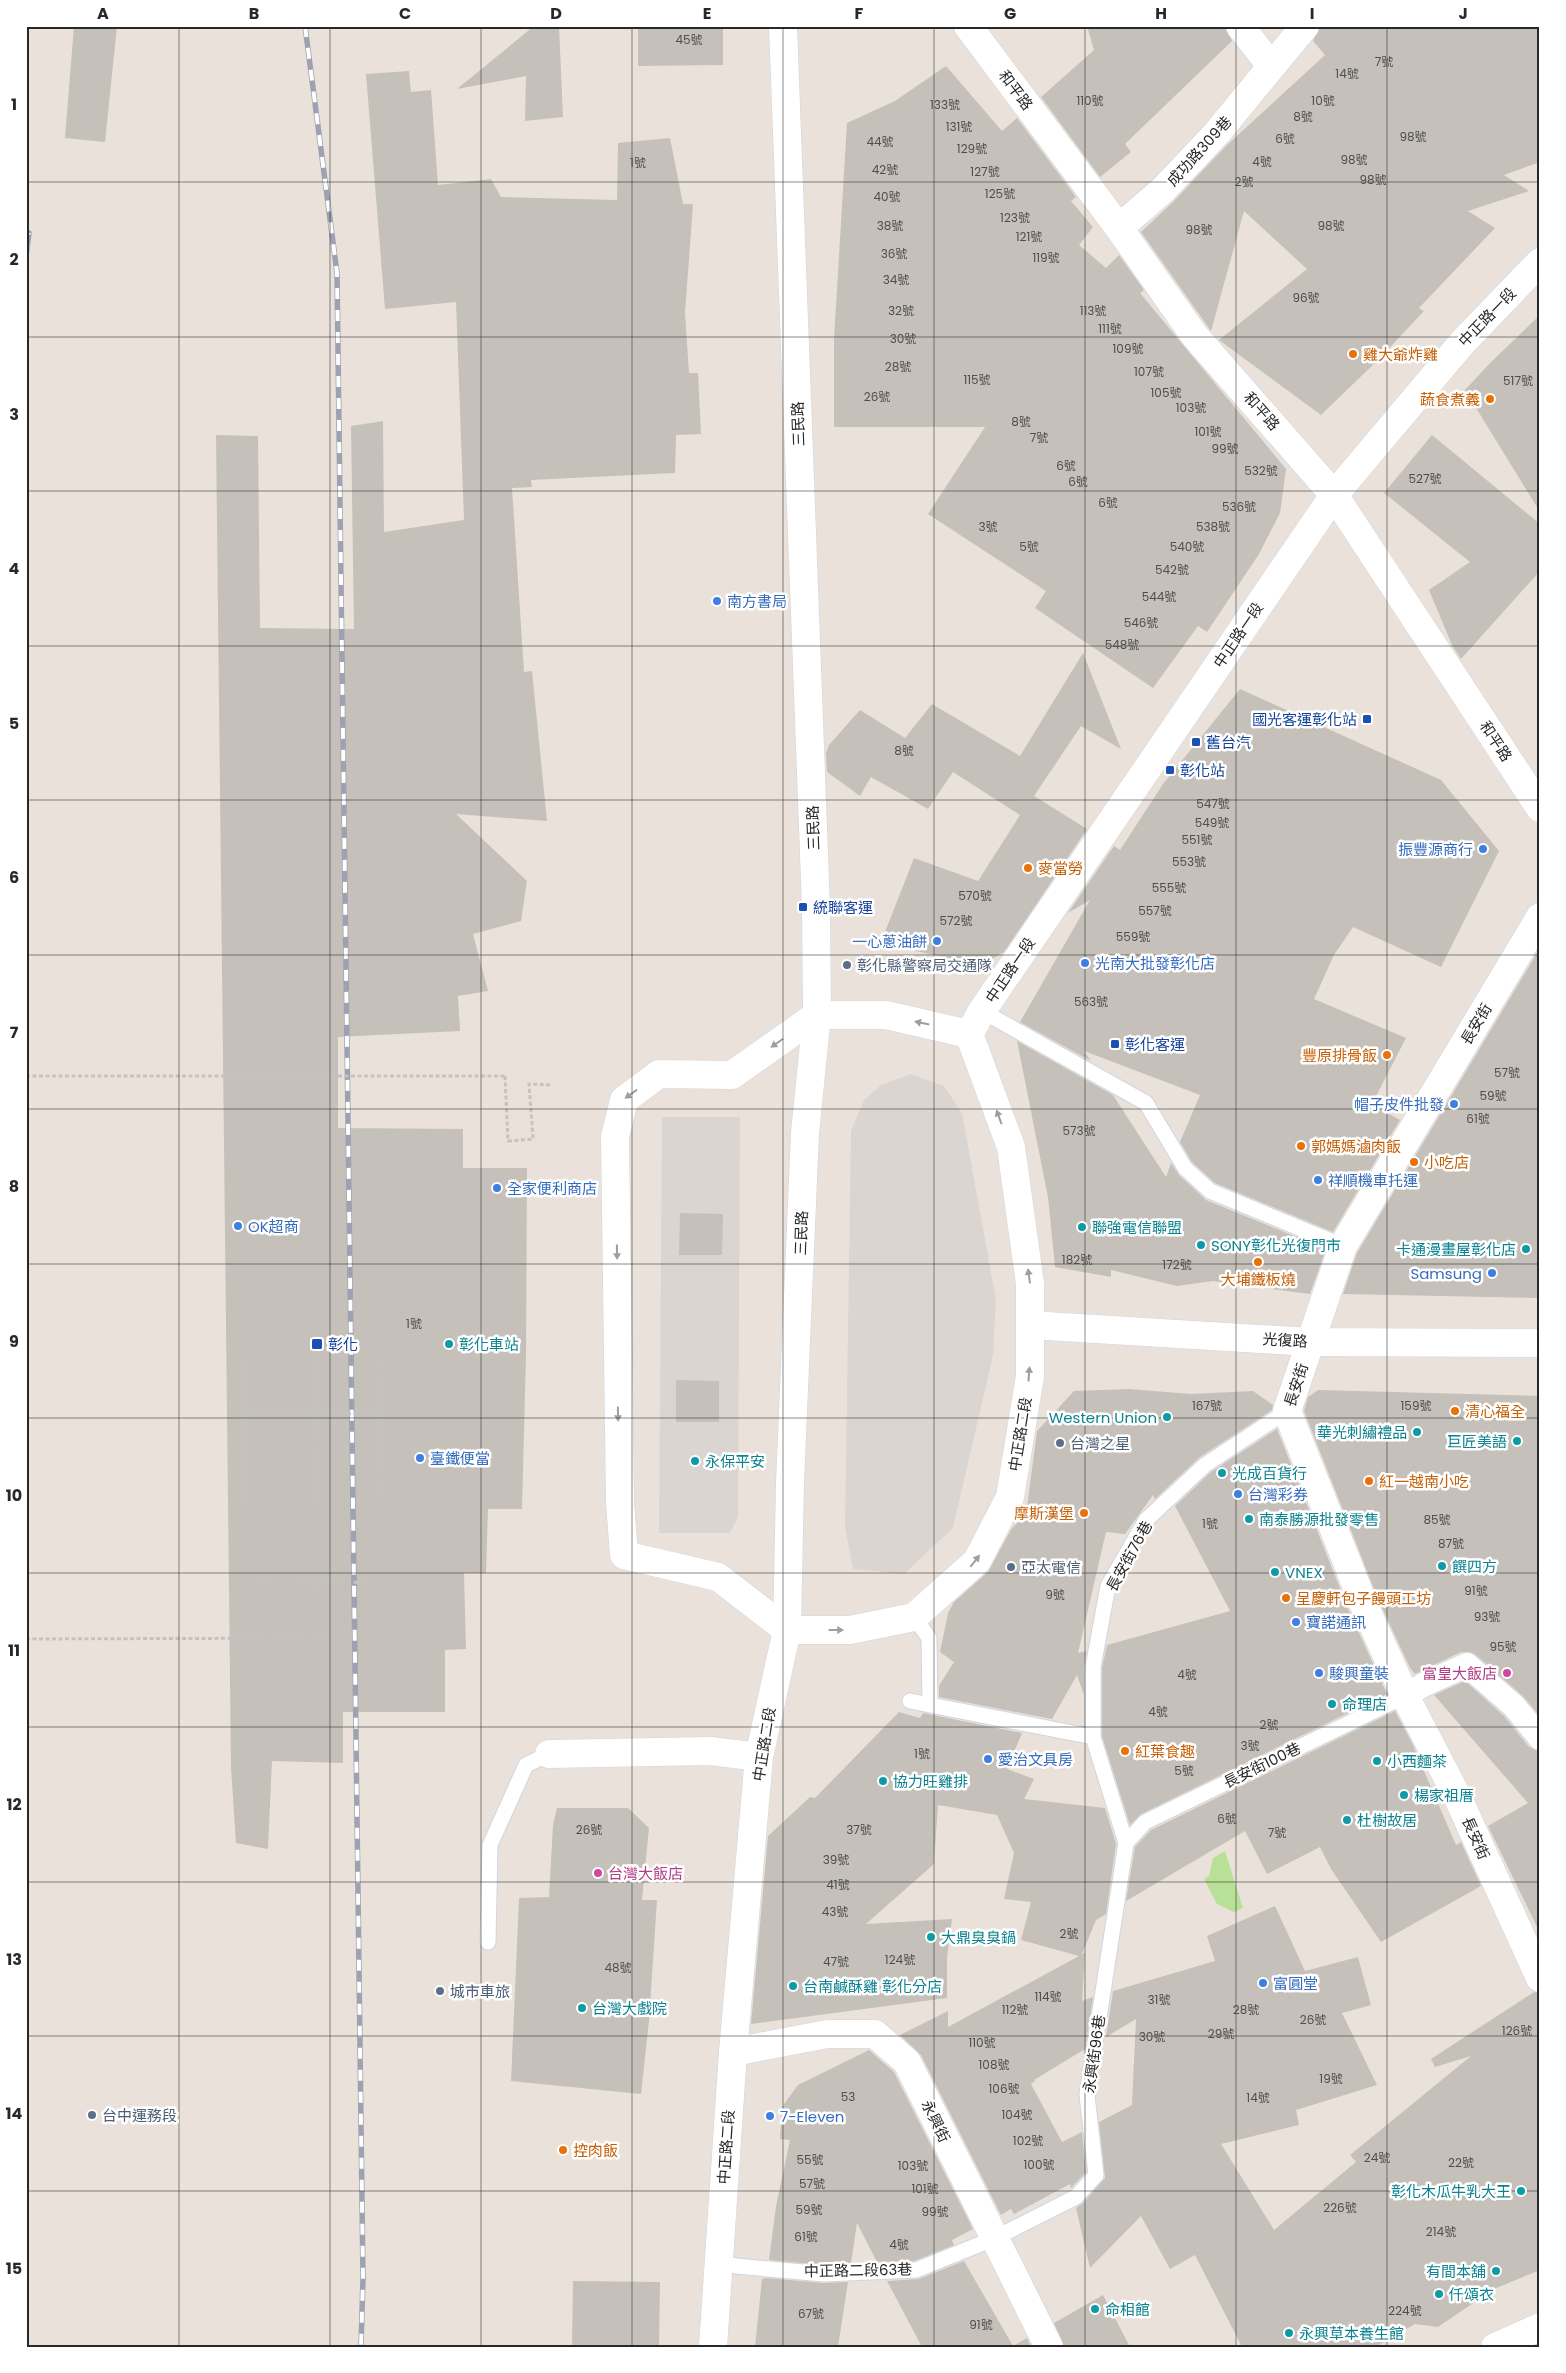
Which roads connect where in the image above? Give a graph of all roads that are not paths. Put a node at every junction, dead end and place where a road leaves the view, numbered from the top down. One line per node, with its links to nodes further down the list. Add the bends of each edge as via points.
1 (783, 26): 11 (street, 三民路, via 816,906)
2 (968, 26): 6 (street, 和平路)
3 (1240, 26): 5 (street)
4 (1305, 26): 5 (street, 成功路309巷)
5 (1271, 66): 6 (street, 成功路309巷, via 1216,134 1163,190)
6 (1119, 228): 8 (street, 和平路, via 1194,335)
7 (1540, 262): 8 (street, 中正路一段, via 1462,343)
8 (1334, 495): 9 (street, 和平路); 12 (street, 中正路一段)
9 (1540, 808)
10 (1540, 917): 13 (street, 長安街)
11 (817, 1015): 12 (street, one-way to 11); 19 (street, 三民路, via 805,1133); 19 (street, one-way to 19, via 732,1075 659,1074 624,1100 615,1137 620,1502 624,1555 718,1577)
12 (976, 1022): 13 (lane, via 1146,1104 1185,1168 1210,1191); 14 (street, one-way to 12, via 1030,1284 1010,1147)
13 (1343, 1246): 15 (street, 長安街)
14 (1030, 1325): 15 (street, 光復路); 18 (street, 中正路二段, one-way to 14, via 976,1561 1010,1497 1030,1376)
15 (1310, 1342): 16 (street, 光復路); 17 (street, 長安街)
16 (1540, 1343)
17 (1287, 1411): 20 (street, 長安街, via 1364,1605); 23 (lane, 長安街76巷, via 1205,1465 1146,1520 1108,1586 1093,1667)
18 (914, 1617): 19 (street, one-way to 18, via 850,1630); 22 (lane, via 929,1638)
19 (787, 1630): 26 (street, 中正路二段)
20 (1405, 1696): 24 (street, via 1466,1665 1514,1706); 27 (lane, 長安街100巷, via 1145,1822); 29 (street, 長安街, via 1457,1796)
21 (910, 1702): 22 (lane)
22 (930, 1705): 23 (lane)
23 (1092, 1736): 27 (lane, 長安街76巷)
24 (1540, 1738)
25 (549, 1754): 26 (street, via 710,1751); 28 (lane, via 526,1765 490,1845)
26 (759, 1757): 30 (street, 中正路二段)
27 (1126, 1843): 31 (lane, 永興街96巷, via 1087,2095 1096,2175 1076,2198)
28 (488, 1942)
29 (1540, 1978)
30 (733, 2052): 31 (street, 永興街, via 827,2034 875,2034 907,2062); 32 (street, 中正路二段)
31 (993, 2239): 32 (lane, 中正路二段63巷, via 916,2270 824,2274); 35 (street, 永興街)
32 (718, 2262): 34 (street, 中正路二段)
33 (1540, 2326): 36 (street)
34 (713, 2347)
35 (1048, 2347)
36 (1495, 2347)

